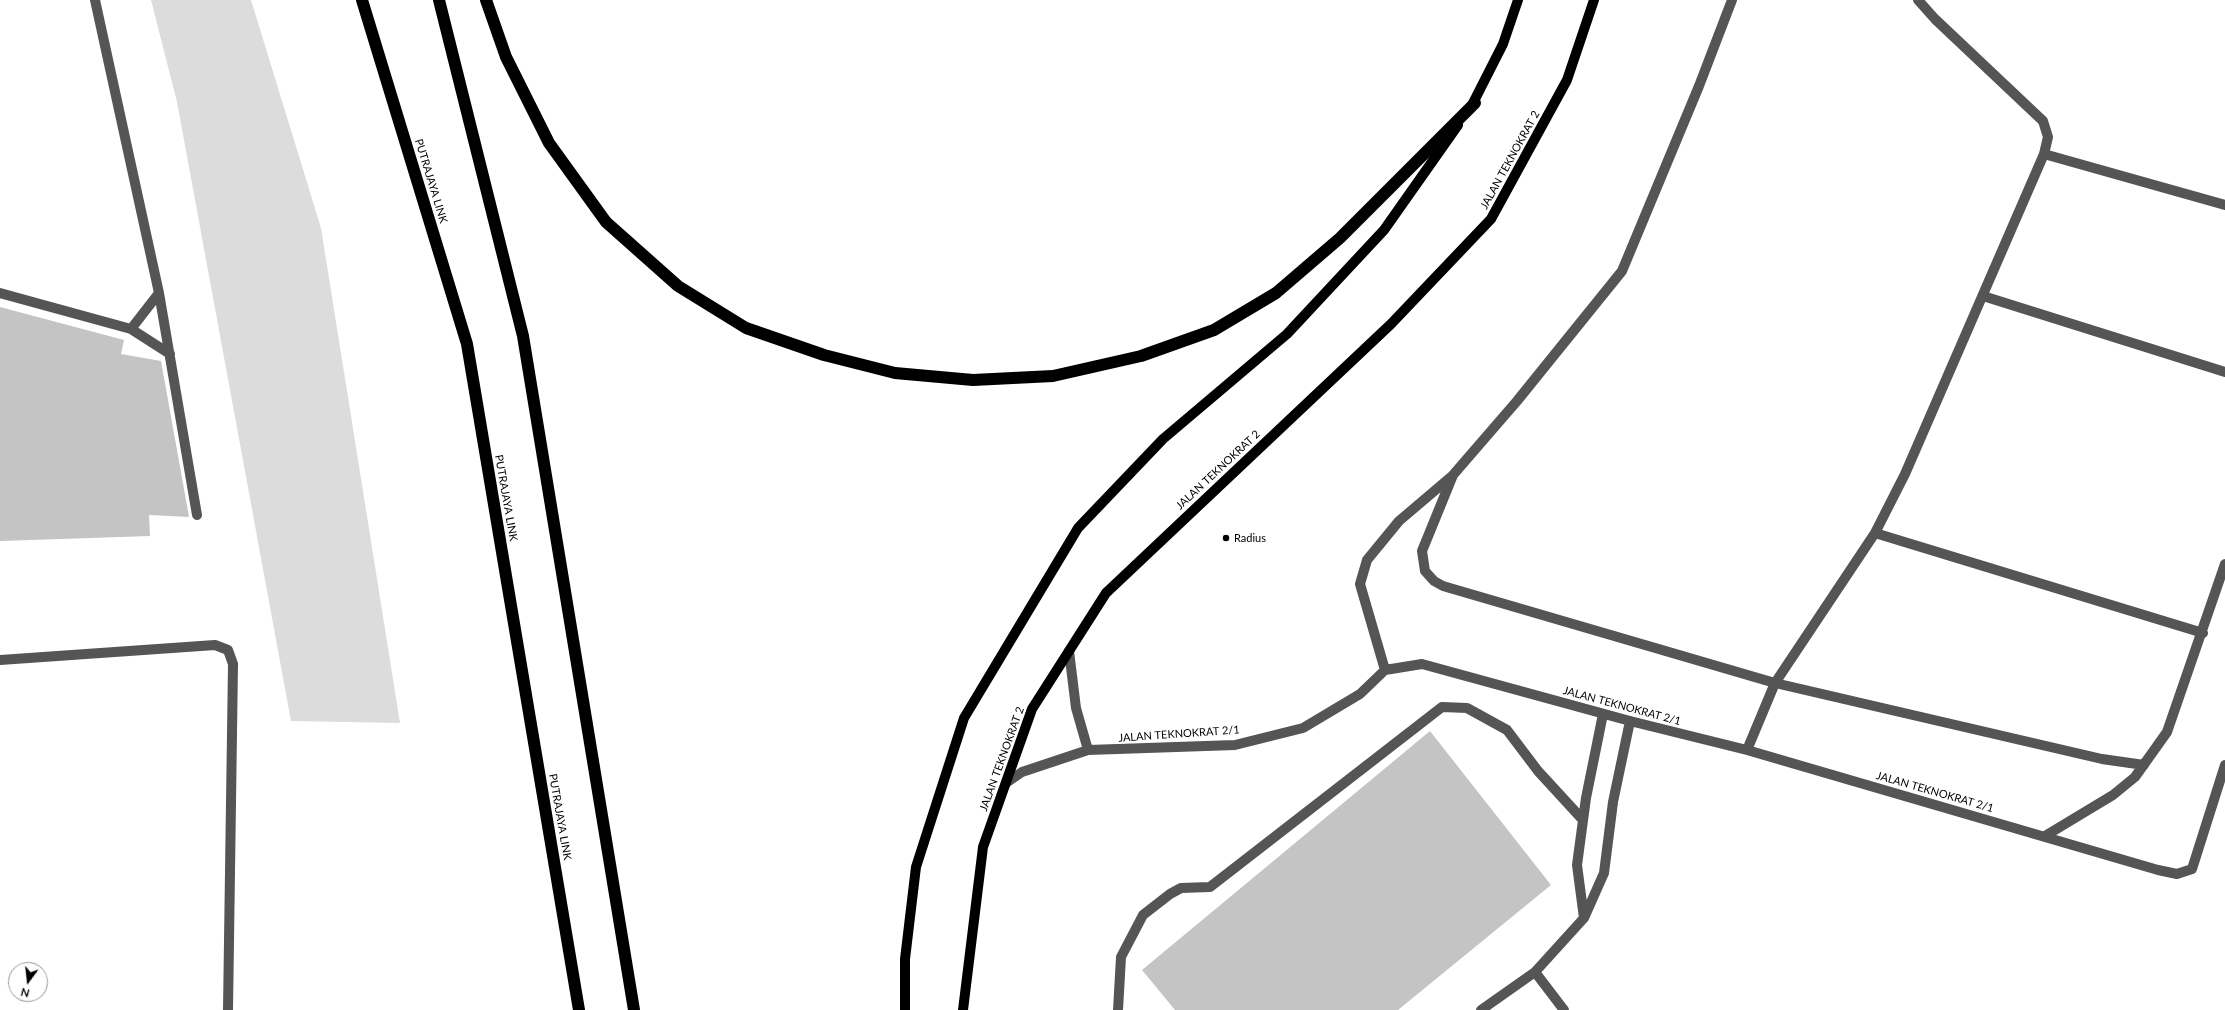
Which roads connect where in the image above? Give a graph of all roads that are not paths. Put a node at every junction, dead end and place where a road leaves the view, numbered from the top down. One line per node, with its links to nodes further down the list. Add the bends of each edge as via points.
1 (95, 0): 13 (street)
2 (362, 0): 39 (highway, PUTRAJAYA LINK, via 467,344)
3 (439, 0): 40 (highway, via 523,336)
4 (486, 0): 9 (highway, via 506,57 549,143 606,222 678,286 746,328 824,355 895,373 973,380 1054,376 1141,356 1214,330 1276,293 1340,238)
5 (1518, 0): 9 (main road, via 1503,44)
6 (1594, 0): 23 (main road, JALAN TEKNOKRAT 2, via 1567,80 1491,219 1391,324 1106,592)
7 (1732, 0): 18 (street, via 1622,271 1517,401)
8 (1918, 0): 10 (street, via 2043,121 2048,137)
9 (1475, 103): 41 (main road, via 1384,230 1287,334 1163,439 1078,528 964,718 916,867 905,959)
10 (2044, 154): 11 (street); 14 (street)
11 (2225, 205)
12 (0, 293): 15 (street)
13 (159, 293): 15 (street); 16 (street)
14 (1983, 296): 17 (street); 20 (street, via 1906,474)
15 (131, 329): 16 (street)
16 (170, 354): 19 (street)
17 (2225, 372)
18 (1453, 475): 25 (street, via 1399,521 1367,560 1360,584); 26 (street, via 1422,551 1425,571 1434,581 1443,586)
19 (197, 515)
20 (1875, 533): 22 (street); 26 (street)
21 (2225, 564): 22 (street)
22 (2203, 633): 31 (street, via 2167,732)
23 (1069, 651): 29 (street, via 1076,708); 33 (main road, JALAN TEKNOKRAT 2, via 1032,708)
24 (0, 660): 38 (street, via 215,645 228,650 233,664)
25 (1385, 670): 27 (street, JALAN TEKNOKRAT 2/1, via 1422,664); 29 (street, JALAN TEKNOKRAT 2/1, via 1360,694 1303,728 1235,745)
26 (1775, 683): 30 (street); 31 (street, via 2102,760)
27 (1603, 714): 28 (street, JALAN TEKNOKRAT 2/1); 34 (street)
28 (1630, 721): 30 (street, JALAN TEKNOKRAT 2/1); 36 (street, via 1612,802 1604,873)
29 (1088, 750): 33 (street, JALAN TEKNOKRAT 2/1, via 1022,772)
30 (1747, 750): 35 (street, JALAN TEKNOKRAT 2/1)
31 (2144, 765): 35 (street, via 2135,777 2113,795)
32 (2225, 765): 35 (street, JALAN TEKNOKRAT 2/1, via 2192,868 2177,874)
33 (1006, 783): 42 (main road, JALAN TEKNOKRAT 2, via 983,847)
34 (1583, 820): 36 (street, via 1577,865); 43 (street, via 1538,771 1507,730 1467,708 1442,707 1210,887 1181,888 1143,915 1121,957)
35 (2045, 836)
36 (1584, 918): 37 (street)
37 (1535, 972): 44 (street); 45 (street)
38 (228, 1010)
39 (579, 1010)
40 (634, 1010)
41 (905, 1010)
42 (963, 1010)
43 (1118, 1010)
44 (1481, 1010)
45 (1564, 1010)

